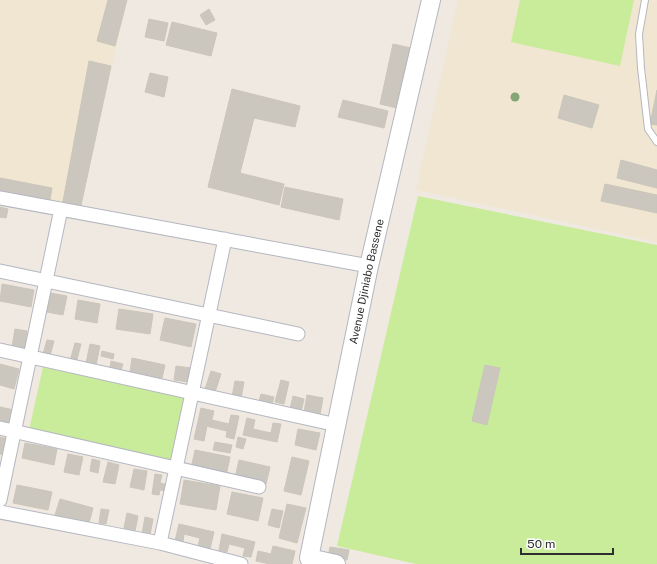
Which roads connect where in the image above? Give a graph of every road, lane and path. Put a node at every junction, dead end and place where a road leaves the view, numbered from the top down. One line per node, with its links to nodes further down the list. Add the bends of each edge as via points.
1 (431, 0): 7 (main road, Avenue Djiniabo Bassene)
2 (645, 0): 3 (lane, via 639,34 648,129)
3 (657, 142)
4 (0, 198): 5 (street)
5 (61, 209): 6 (street); 9 (street)
6 (225, 238): 7 (street); 10 (street)
7 (369, 266): 15 (main road, Avenue Djiniabo Bassene)
8 (0, 271): 9 (street)
9 (46, 281): 10 (street); 13 (street)
10 (208, 315): 11 (street); 14 (street)
11 (298, 334)
12 (0, 350): 13 (street)
13 (29, 357): 14 (street); 17 (street)
14 (192, 393): 15 (street); 18 (street)
15 (337, 425): 23 (main road, Avenue Djiniabo Bassene)
16 (0, 428): 17 (street)
17 (15, 431): 18 (street); 20 (street)
18 (177, 469): 19 (street); 22 (street)
19 (260, 487)
20 (0, 500)
21 (0, 512): 22 (street)
22 (160, 543): 24 (street)
23 (309, 561): 25 (main road)
24 (241, 564)
25 (336, 564)

